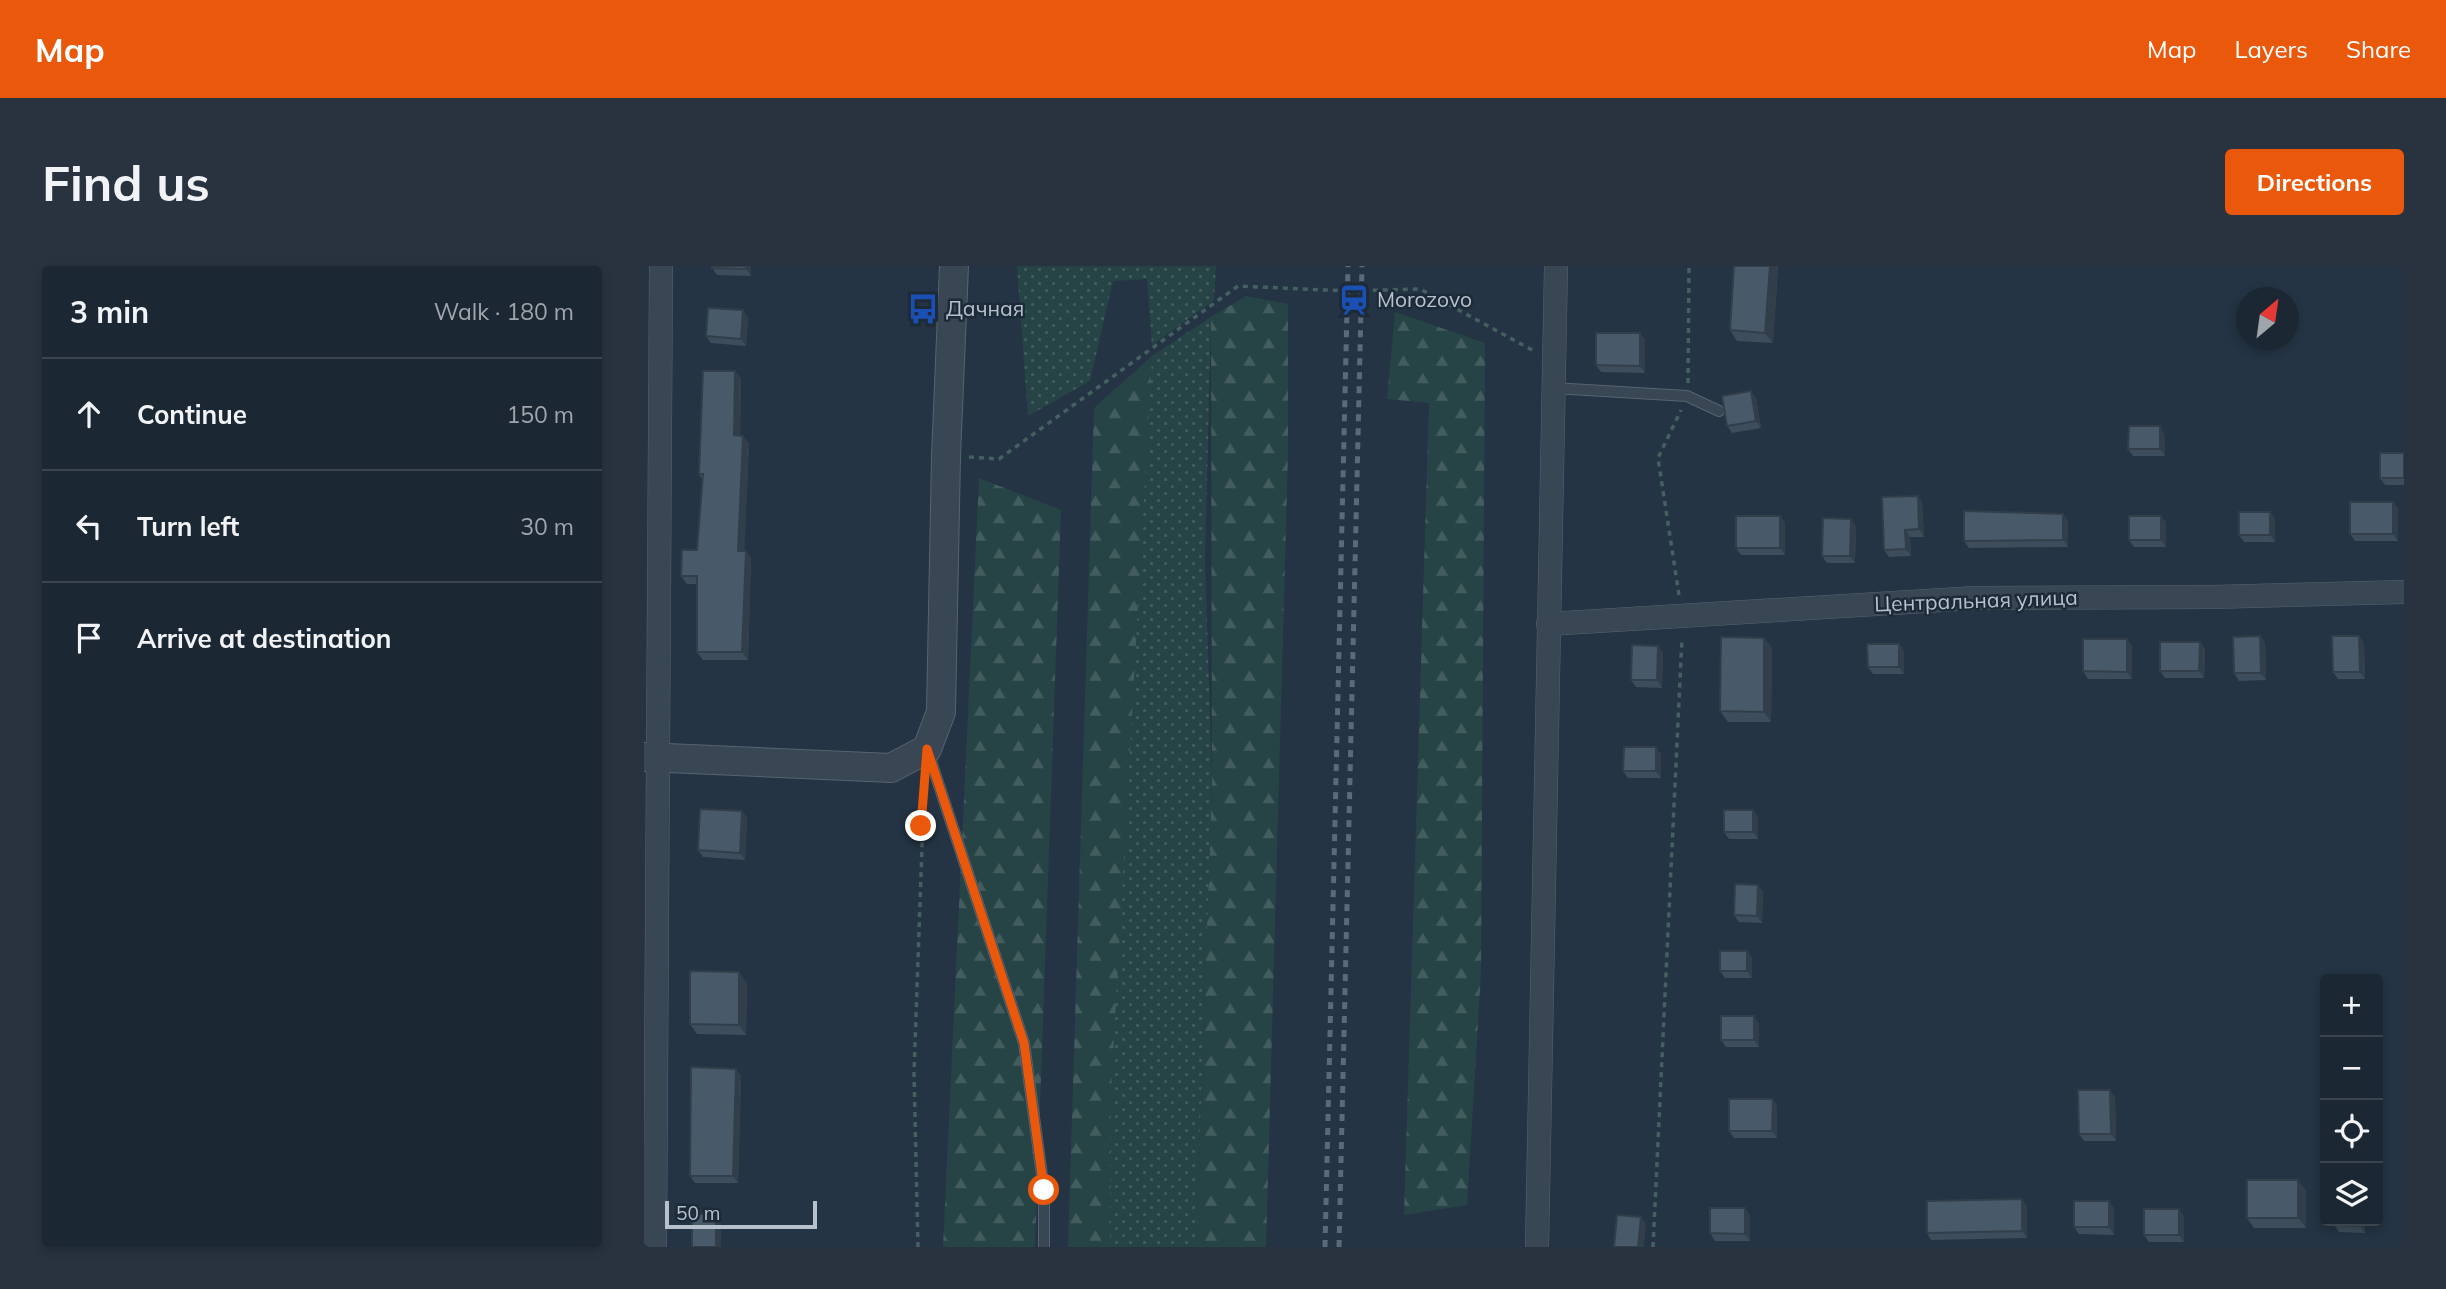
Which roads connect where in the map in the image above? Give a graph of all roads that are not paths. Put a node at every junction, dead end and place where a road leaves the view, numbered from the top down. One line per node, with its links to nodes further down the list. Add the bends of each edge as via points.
1 (661, 266): 9 (street)
2 (954, 266): 8 (street, via 941,712)
3 (1556, 266): 4 (street)
4 (1553, 388): 5 (lane, via 1688,396); 7 (street)
5 (1719, 411)
6 (2404, 592): 7 (street, Центральная улица, via 1975,598)
7 (1548, 624): 12 (street)
8 (927, 749): 9 (street, via 891,768); 11 (lane, via 1024,1043 1044,1190)
9 (651, 757): 10 (street)
10 (655, 1247)
11 (1044, 1247)
12 (1537, 1247)

